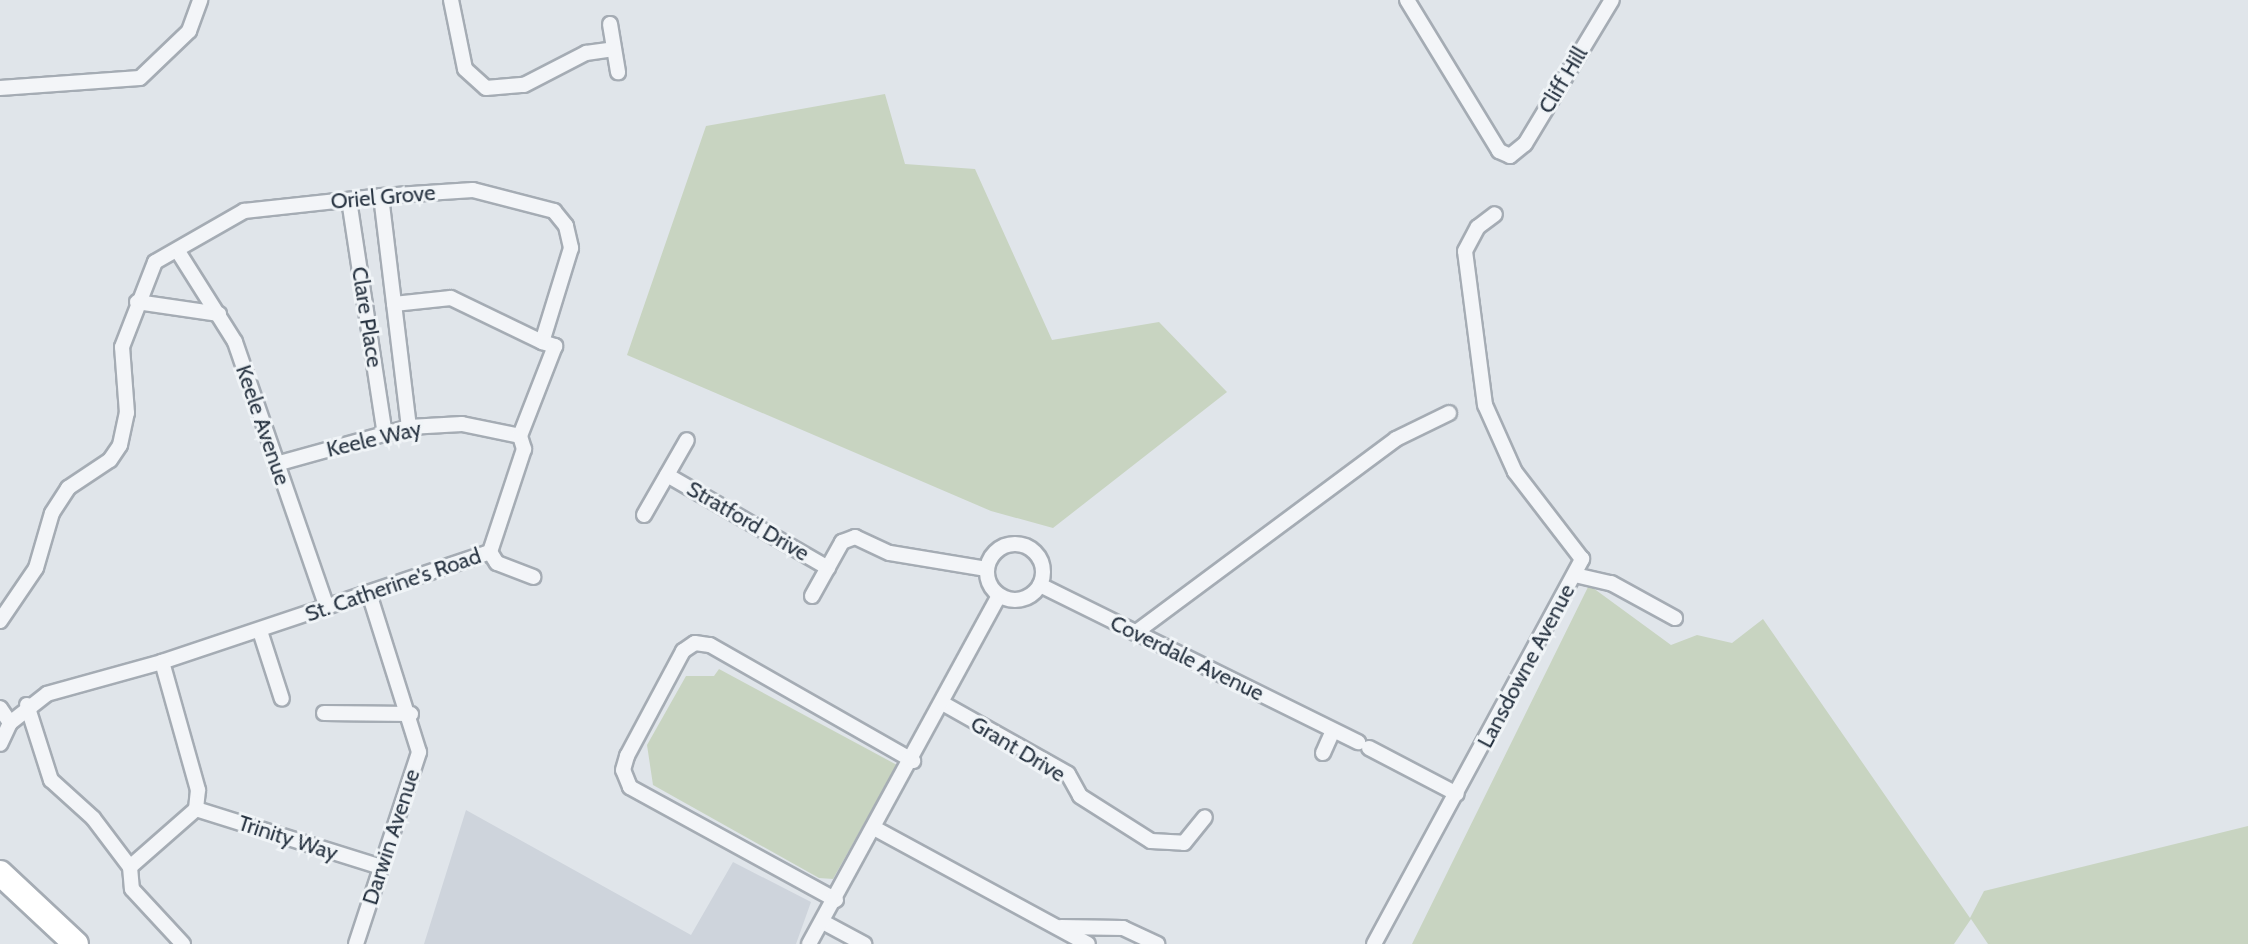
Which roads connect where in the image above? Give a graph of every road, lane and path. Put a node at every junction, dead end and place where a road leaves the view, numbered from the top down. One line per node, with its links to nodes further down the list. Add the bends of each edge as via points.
1 (200, 0): 8 (street, via 189,31 140,78)
2 (451, 0): 6 (street, via 465,69 486,88 524,85 586,53)
3 (1407, 0): 4 (street, Cliff Hill, via 1499,151 1510,156 1525,144)
4 (1612, 0)
5 (610, 24): 6 (street)
6 (614, 49): 7 (street)
7 (618, 72)
8 (0, 88)
9 (381, 196): 10 (street, Oriel Grove); 12 (street, Oriel Grove, via 489,193 554,211); 15 (street, Clare Place)
10 (349, 200): 13 (street, Oriel Grove, via 244,211); 20 (street, Clare Place)
11 (1495, 214): 29 (street, Lansdowne Avenue, via 1478,227 1465,251 1485,405 1515,472 1582,559)
12 (571, 248): 17 (street, St. Catherine's Road)
13 (179, 253): 14 (street, Oriel Grove, via 155,262); 16 (street, Keele Avenue)
14 (137, 302): 16 (street); 37 (street, Oriel Grove, via 120,363 127,413 120,445 110,460 68,488 52,513 36,568)
15 (394, 304): 17 (street, via 451,298); 19 (street, Clare Place)
16 (219, 314): 23 (street, Keele Avenue)
17 (542, 342): 21 (street, St. Catherine's Road, via 555,346)
18 (1449, 413): 39 (street, via 1396,439)
19 (409, 427): 20 (street, Keele Way); 21 (street, Keele Way, via 462,424)
20 (385, 434): 23 (street, Keele Way)
21 (520, 436): 26 (street, St. Catherine's Road, via 524,449)
22 (687, 440): 24 (street)
23 (276, 464): 35 (street, Keele Avenue)
24 (667, 475): 25 (street); 27 (street, Stratford Drive)
25 (644, 515)
26 (490, 552): 30 (street, via 497,563); 32 (street, St. Catherine's Road)
27 (828, 568): 28 (street, Stratford Drive, via 842,542 855,537 890,553); 34 (street, Stratford Drive)
28 (987, 569): 31 (street, via 998,548 1020,544 1040,557); 33 (street)
29 (1575, 575): 36 (street, via 1611,583); 52 (street, Lansdowne Avenue)
30 (533, 577)
31 (1040, 585): 33 (street, via 1015,600); 39 (street, Coverdale Avenue)
32 (369, 593): 35 (street, St. Catherine's Road); 46 (street, Darwin Avenue)
33 (999, 595): 42 (street)
34 (812, 596)
35 (327, 608): 38 (street, St. Catherine's Road)
36 (1675, 618)
37 (0, 621)
38 (260, 631): 40 (street, St. Catherine's Road); 41 (street)
39 (1135, 633): 48 (street, Coverdale Avenue)
40 (162, 662): 43 (street, St. Catherine's Road, via 47,694); 53 (street, via 198,790)
41 (282, 699)
42 (944, 704): 51 (street); 54 (street, Grant Drive, via 1068,774 1080,796 1151,841 1184,843)
43 (27, 705): 47 (street, St. Catherine's Road); 56 (street, via 51,780 93,818)
44 (0, 708): 47 (street)
45 (324, 713): 46 (street)
46 (411, 714): 57 (street, Darwin Avenue, via 419,752)
47 (10, 723): 49 (street, St. Catherine's Road)
48 (1333, 731): 50 (street); 52 (street, Coverdale Avenue)
49 (0, 744)
50 (1323, 753)
51 (913, 761): 55 (street); 59 (street, via 710,645 695,643 683,651 627,756 623,770 630,787)
52 (1457, 794): 69 (street, Lansdowne Avenue)
53 (196, 809): 56 (street); 57 (street, Trinity Way)
54 (1205, 817)
55 (876, 829): 59 (street); 61 (street)
56 (130, 867): 63 (street, via 132,889)
57 (381, 867): 64 (street, Darwin Avenue)
58 (0, 873): 62 (main road)
59 (836, 900): 60 (street)
60 (823, 922): 65 (street); 66 (street)
61 (1057, 927): 67 (street); 68 (street, via 1123,928)
62 (76, 944)
63 (183, 944)
64 (356, 944)
65 (809, 944)
66 (864, 944)
67 (1088, 944)
68 (1157, 944)
69 (1374, 944)

